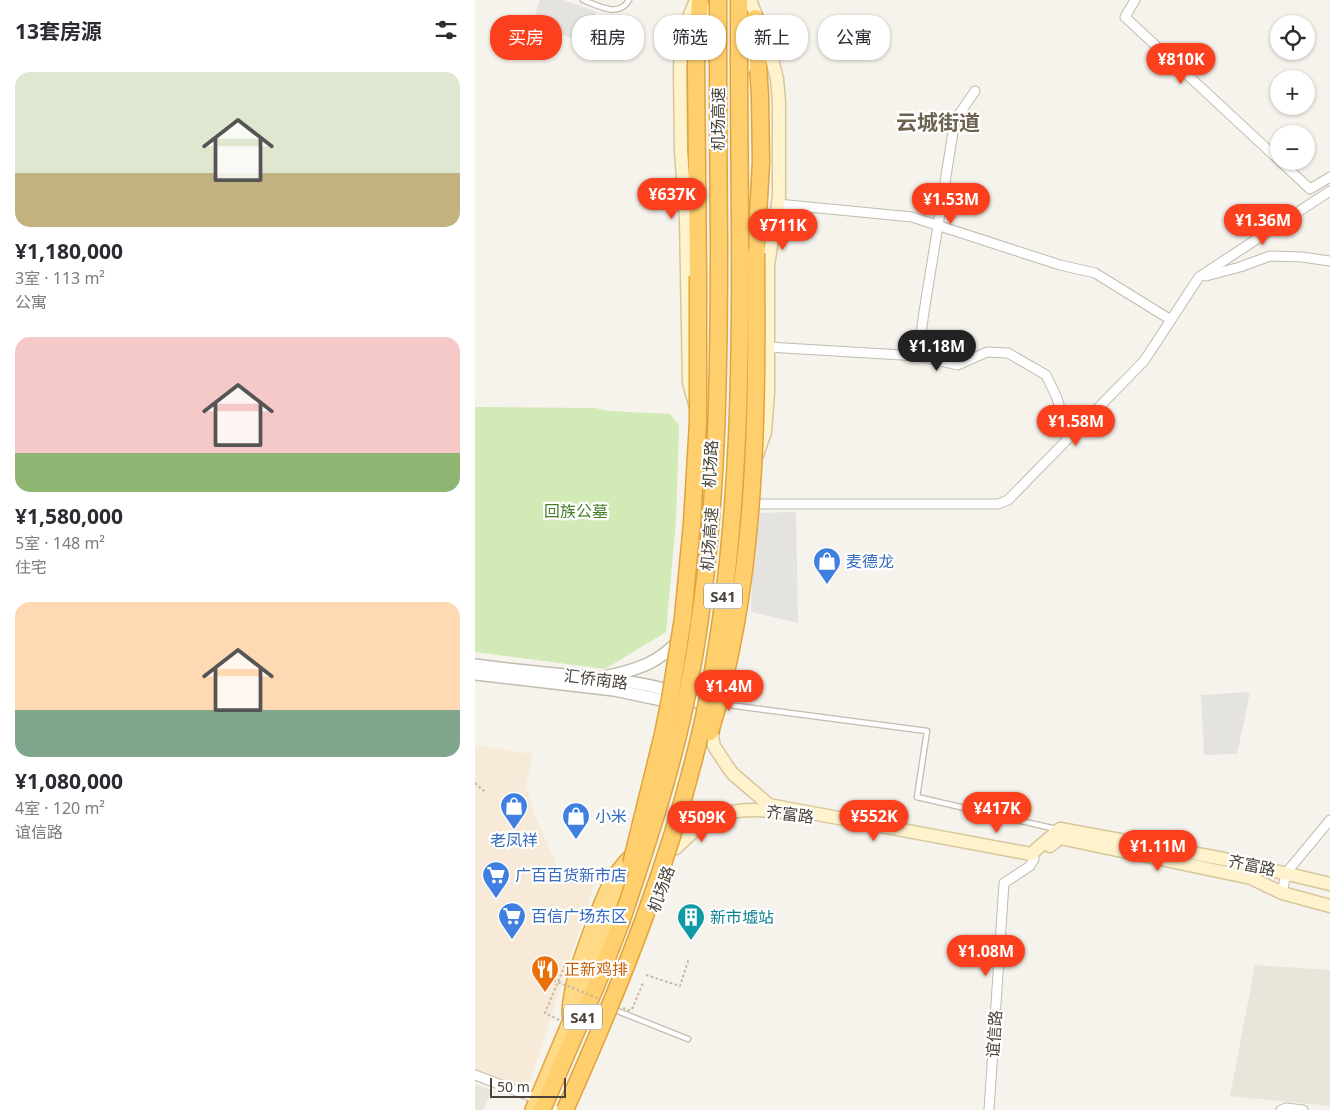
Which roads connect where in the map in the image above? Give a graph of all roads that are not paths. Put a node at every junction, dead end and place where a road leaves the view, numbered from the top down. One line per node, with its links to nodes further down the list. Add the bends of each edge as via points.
1 (583, 0): 2 (lane, via 615,10 626,6)
2 (629, 0)
3 (699, 0): 14 (main road); 29 (main road, via 686,24 681,48 681,151 686,220 689,383 695,404); 47 (highway, bridge, via 696,66 698,422 692,523 683,618 668,708 634,850)
4 (718, 0): 14 (highway, 机场路); 47 (highway, 机场高速 / S41, bridge, via 718,378 708,547 697,640 682,717 657,816)
5 (740, 0): 15 (highway, 机场路); 42 (highway, 机场高速 / S41, bridge, via 740,306 733,500 708,696 690,776)
6 (749, 0): 9 (main road)
7 (755, 0): 10 (main road)
8 (1135, 0): 17 (street, via 1125,17)
9 (754, 15)
10 (755, 15)
11 (746, 60): 15 (main road)
12 (758, 60): 42 (highway, bridge, via 761,162 756,253 754,434 741,597 718,707)
13 (772, 60): 21 (main road, via 778,94)
14 (715, 65): 29 (highway, 机场路)
15 (743, 72): 30 (highway, 机场路)
16 (975, 90): 22 (street, via 955,120)
17 (1270, 153)
18 (1289, 170): 19 (street, via 1310,189)
19 (1330, 177)
20 (1330, 191): 24 (street)
21 (778, 204): 22 (street, via 912,217); 26 (main road, via 768,265)
22 (939, 226): 25 (street, via 1095,273); 27 (street)
23 (1330, 261): 24 (street, via 1270,256)
24 (1199, 277): 25 (street)
25 (1171, 320): 28 (street, via 1144,361)
26 (768, 347): 27 (street); 30 (main road, via 765,432 757,455)
27 (918, 356): 28 (street, via 958,365 987,352 1008,353 1045,375 1061,412)
28 (1075, 431): 31 (street, via 1008,500 998,504)
29 (712, 435): 32 (highway, 机场路, via 704,546)
30 (741, 477): 31 (highway, 机场路)
31 (739, 504): 37 (highway, 机场路, via 730,604)
32 (694, 624): 35 (street, via 657,660 635,670); 36 (highway, 机场路)
33 (475, 665): 35 (street, 汇侨南路)
34 (475, 674): 36 (street, 汇侨南路)
35 (599, 678): 36 (street, 汇侨南路, via 656,687)
36 (680, 699): 37 (street, 汇侨南路); 51 (highway, 机场路, via 636,852 616,873 603,900 575,978 570,1025)
37 (714, 707): 39 (lane, via 927,731 917,797); 40 (highway, 机场路); 41 (main road, 齐富路, via 714,746 733,774 769,805)
38 (1330, 820): 43 (street)
39 (1060, 834): 41 (main road); 43 (main road, 齐富路, via 1224,859); 45 (main road, 齐富路, via 1251,878)
40 (676, 848): 41 (main road, 齐富路, via 711,818 729,812 770,810); 48 (highway, 机场路)
41 (1032, 857): 54 (street, 谊信路, via 1030,866 1003,883)
42 (661, 873): 52 (highway, 机场高速 / S41, bridge, via 632,952)
43 (1286, 873): 44 (main road, 齐富路); 45 (street)
44 (1330, 884)
45 (1282, 893): 46 (main road, 齐富路)
46 (1330, 906)
47 (621, 922): 51 (highway, 机场高速 / S41, via 596,986)
48 (614, 1006): 49 (lane); 53 (highway, 机场路)
49 (688, 1039)
50 (475, 1075): 51 (street)
51 (537, 1106)
52 (565, 1110)
53 (571, 1110)
54 (989, 1110)
55 (1281, 1110): 56 (street)
56 (1303, 1110)

